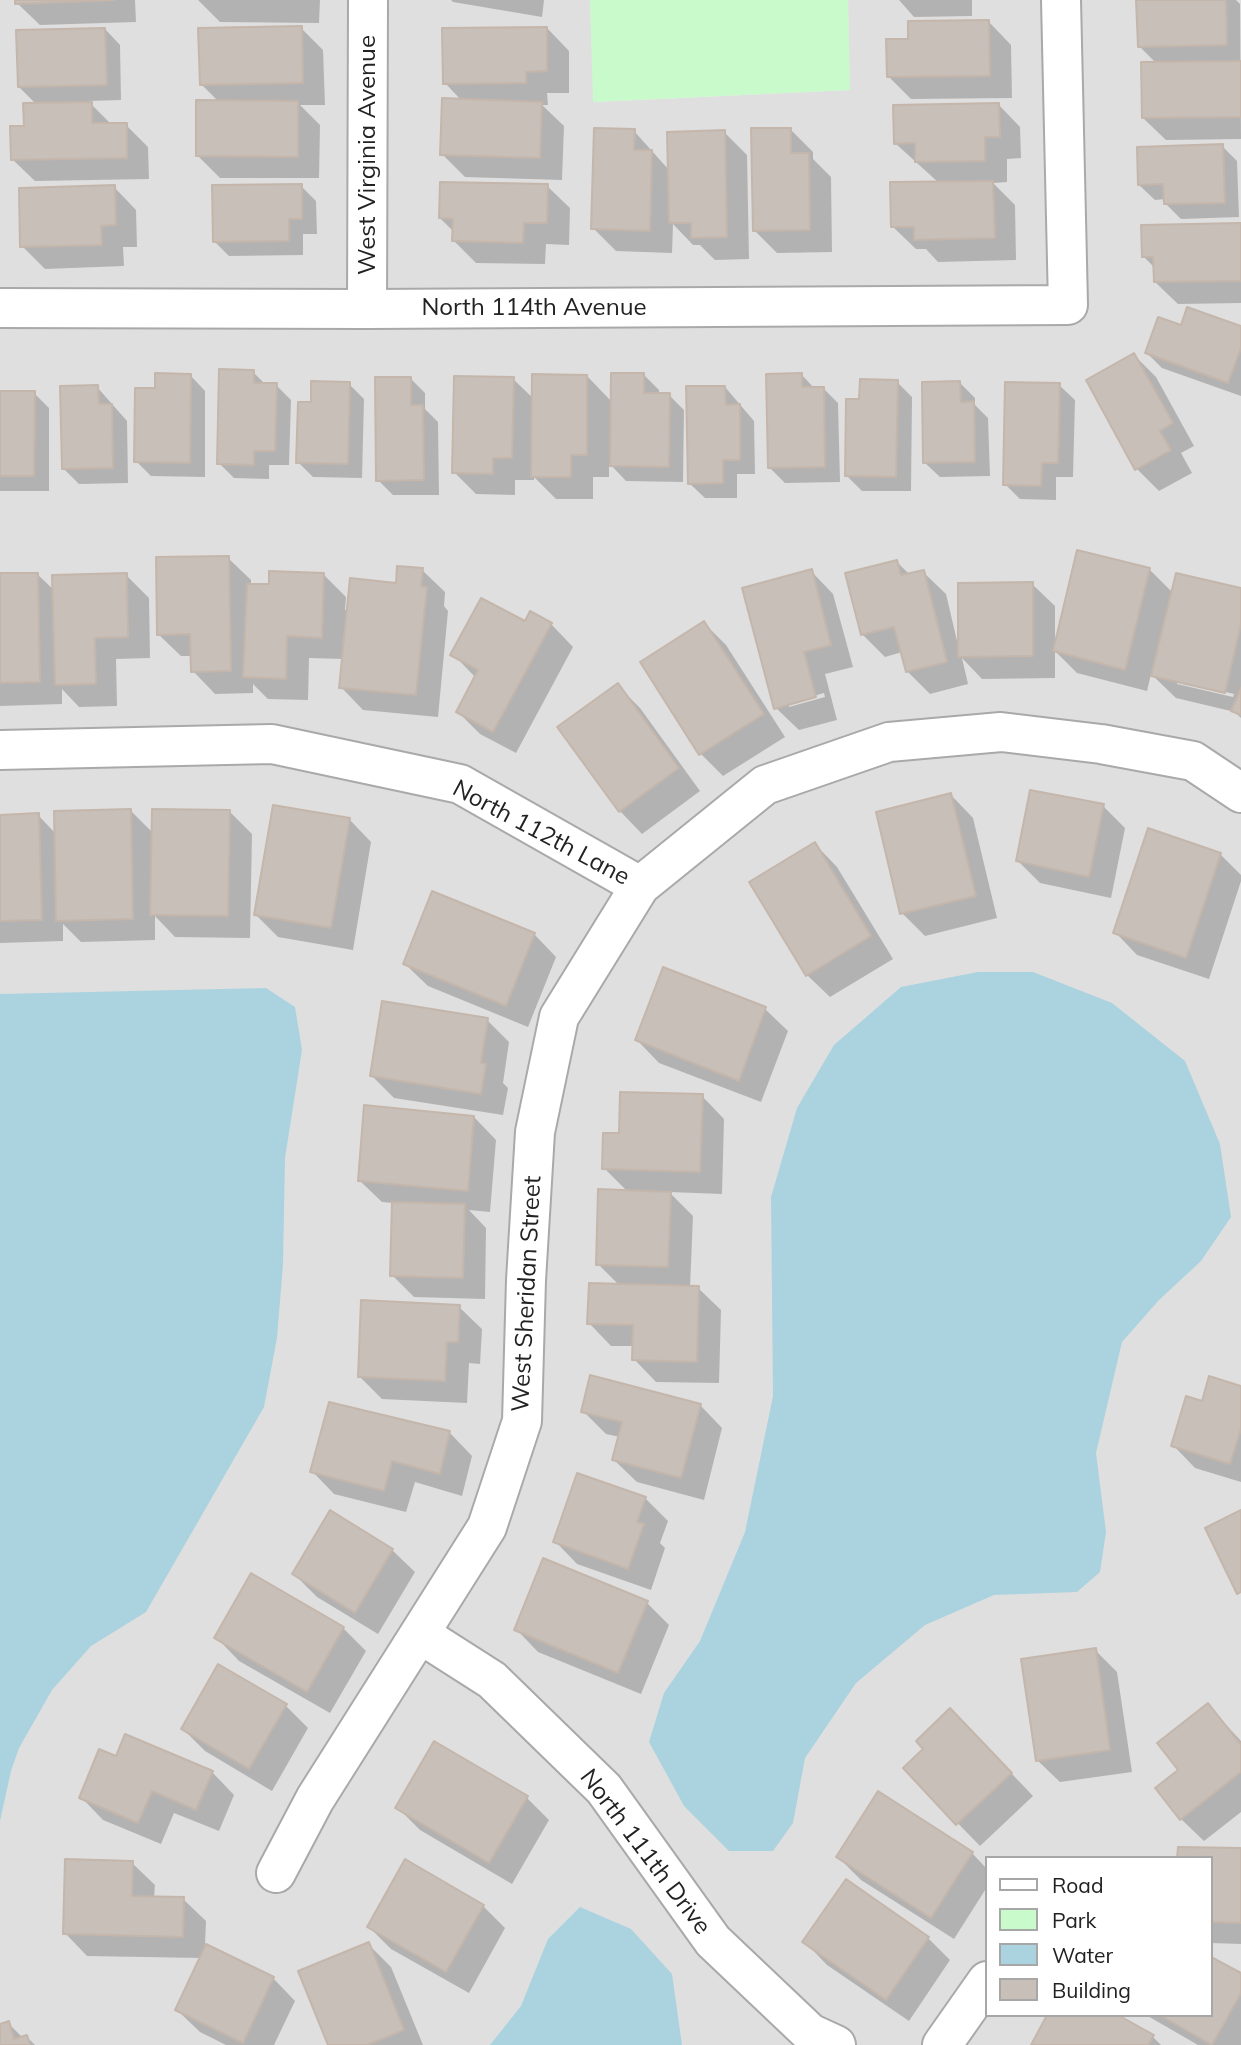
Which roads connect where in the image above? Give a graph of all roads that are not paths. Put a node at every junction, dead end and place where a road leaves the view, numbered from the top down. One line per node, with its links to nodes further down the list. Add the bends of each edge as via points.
1 (368, 0): 4 (street, West Virginia Avenue)
2 (1061, 0): 4 (street, North 114th Avenue, via 1068,305)
3 (0, 308): 4 (street, North 114th Avenue)
4 (367, 309)
5 (0, 750): 7 (street, North 112th Lane, via 272,744 460,784)
6 (1241, 793): 7 (street, North 112th Lane, via 1193,761 1101,744 1001,732 888,742 765,785)
7 (640, 886): 8 (street, West Sheridan Street, via 559,1017 536,1132 522,1421 487,1527)
8 (420, 1634): 9 (street, West Sheridan Street, via 315,1798); 11 (street, North 111th Drive, via 492,1679 604,1789 713,1941 810,2033)
9 (276, 1873)
10 (986, 1982): 12 (street)
11 (836, 2045)
12 (942, 2045)

